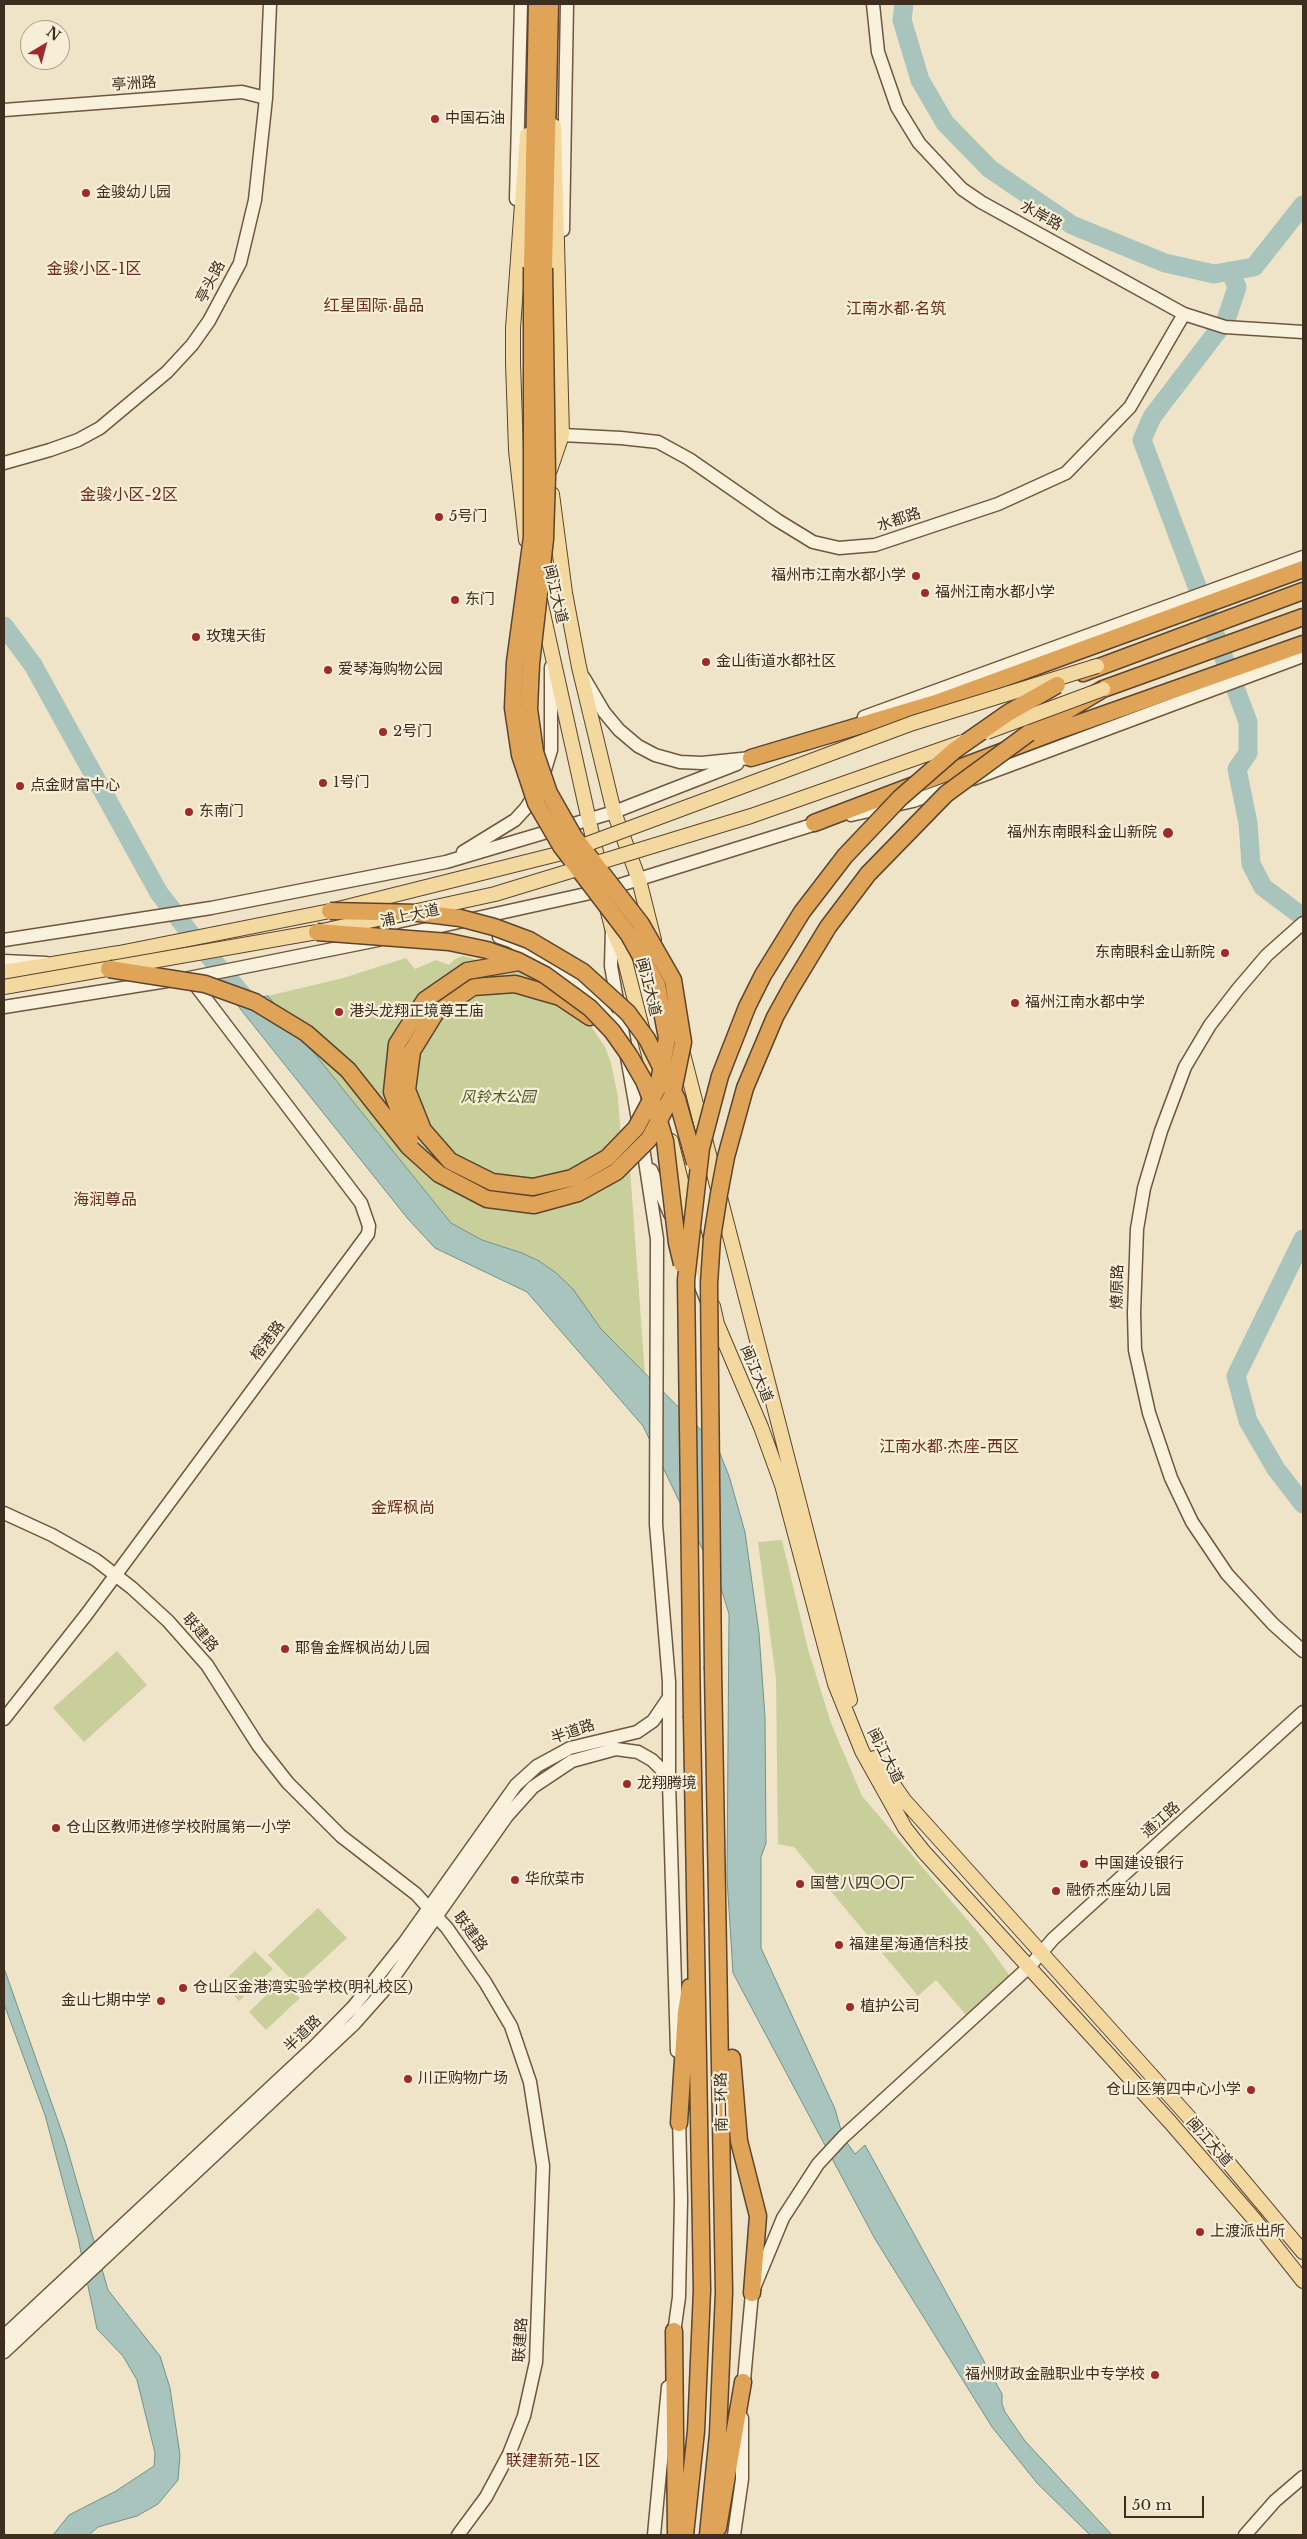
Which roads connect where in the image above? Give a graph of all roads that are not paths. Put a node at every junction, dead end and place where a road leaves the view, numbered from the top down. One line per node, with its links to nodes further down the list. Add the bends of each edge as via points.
1 (270, 4): 7 (main road, 亭头路)
2 (521, 4): 11 (main road)
3 (537, 4): 9 (highway); 11 (main road, 闽江大道)
4 (550, 4): 9 (highway); 13 (main road, 闽江大道)
5 (567, 4): 13 (main road)
6 (873, 4): 10 (main road, 水岸路, via 878,52 889,89 905,123 949,176 981,202)
7 (266, 98): 8 (main road, 亭洲路, via 242,92); 15 (main road, 亭头路, via 255,200 246,245 230,284 201,333 167,372 100,428 78,440)
8 (4, 110)
9 (538, 268): 47 (highway, bridge, via 532,537 515,662 513,708 520,755 536,803 561,846 629,935 656,985 667,1038 658,1087 636,1128 606,1158 572,1178 533,1187 492,1182 450,1160 422,1130 407,1090 412,1051 436,1012 473,986 515,984 560,997); 50 (highway, bridge, via 547,476 545,539 531,664 530,709 535,752 549,793 574,837 641,924 673,980 683,1042 672,1096 649,1139 616,1172 578,1193 534,1205 487,1199)
10 (1184, 314): 12 (main road, 水岸路, via 1232,327); 14 (main road, 水都路, via 1130,407 1066,473 998,504 875,545 839,548 812,542 689,459 658,442)
11 (513, 328): 20 (main road, 闽江大道, via 520,492 526,540)
12 (1303, 332)
13 (561, 333): 14 (main road, 闽江大道)
14 (562, 434): 24 (main road, 闽江大道, via 550,467 564,593)
15 (4, 463)
16 (1303, 557): 26 (main road)
17 (1303, 569): 26 (highway, via 936,703)
18 (1303, 590): 23 (highway)
19 (1303, 617): 25 (highway)
20 (551, 644): 28 (main road, 闽江大道); 30 (main road, via 552,740 540,786 516,820)
21 (1303, 644): 29 (highway, via 1054,732)
22 (1303, 656): 29 (main road, 浦上大道, via 913,801)
23 (1097, 666): 33 (main road, bridge, via 913,723 562,853); 51 (highway, bridge, via 1008,713 933,768 870,828 802,912 747,1006 717,1084 700,1148)
24 (578, 667): 26 (main road, via 618,730 655,756 702,763); 27 (main road, 闽江大道)
25 (1103, 689): 37 (main road, bridge, via 751,816 495,894); 52 (highway, bridge, via 1029,733 946,794 868,874 828,927 775,1017 745,1088 725,1166 712,1238)
26 (750, 758): 27 (main road)
27 (614, 812): 28 (main road); 31 (main road, 闽江大道)
28 (590, 819): 30 (main road); 32 (main road, 闽江大道)
29 (814, 823): 31 (main road, 浦上大道)
30 (446, 862): 38 (main road, via 211,908)
31 (638, 880): 32 (main road, 浦上大道); 64 (main road, 闽江大道, via 847,1693 870,1750 904,1800)
32 (604, 890): 34 (main road, 浦上大道); 36 (main road, 闽江大道)
33 (330, 911): 40 (main road); 45 (highway, bridge, via 419,913 460,918 494,927 558,955)
34 (460, 922): 43 (main road, 浦上大道); 48 (main road, via 511,941 563,972 599,1004)
35 (1300, 926): 56 (main road, 燎原路, via 1267,955 1238,989 1210,1025 1185,1067 1144,1188 1137,1229 1134,1313 1136,1350 1149,1413 1192,1522 1236,1584)
36 (612, 928): 48 (main road, via 611,966); 53 (main road, 闽江大道, via 623,953)
37 (316, 932): 41 (main road, bridge); 47 (highway, bridge, via 449,942 487,950 544,975 583,1002)
38 (4, 940)
39 (4, 961): 40 (main road)
40 (54, 964): 42 (main road)
41 (109, 969): 44 (main road, bridge); 50 (highway, bridge, via 205,984 255,1002 306,1033 348,1070 409,1147)
42 (4, 972)
43 (190, 978): 46 (main road, 浦上大道); 55 (main road, 榕港路, via 361,1203 369,1226 368,1234)
44 (4, 987)
45 (606, 991): 50 (highway, bridge, via 567,973 518,962 467,971 425,1000 397,1044 392,1092 409,1138); 52 (highway, bridge, via 648,1040 678,1099 697,1177)
46 (4, 1007)
47 (612, 1031): 51 (highway, bridge, via 644,1081 656,1110 665,1141 677,1243)
48 (626, 1042): 49 (main road)
49 (644, 1154): 53 (main road); 57 (main road, via 657,1239 656,1524)
50 (439, 1174)
51 (686, 1280): 62 (highway, 南二环路, bridge)
52 (709, 1284): 63 (highway, 南二环路, bridge)
53 (717, 1324): 65 (main road, 闽江大道, via 782,1485 835,1684 862,1751 914,1840)
54 (4, 1513): 55 (main road, 联建路, via 66,1542)
55 (116, 1574): 59 (main road, 榕港路); 61 (main road, 联建路, via 168,1621 196,1652 258,1745 298,1794 341,1836)
56 (1303, 1651)
57 (669, 1696): 60 (main road); 61 (main road, 半道路, via 658,1715 636,1732 570,1748 530,1772 509,1792)
58 (1303, 1712): 64 (main road, 通江路)
59 (4, 1720)
60 (669, 1782): 61 (main road, 半道路, via 652,1760 638,1752 623,1750 589,1755 557,1769 513,1808); 66 (main road)
61 (433, 1912): 71 (main road, 半道路, via 342,2019); 72 (main road, 半道路, via 386,1988 354,2024); 75 (main road, 联建路, via 477,1969 511,2026 530,2082 543,2166 538,2337 532,2389 504,2466)
62 (696, 1946): 66 (highway, via 686,2012); 78 (highway, 南二环路, via 702,2290 696,2431)
63 (720, 1948): 69 (highway, via 739,2141 758,2216); 79 (highway, 南二环路, via 724,2292 718,2434)
64 (1040, 1952): 65 (main road, 通江路); 67 (main road, 闽江大道, via 1258,2195)
65 (1030, 1966): 68 (main road, 闽江大道, via 1226,2186); 69 (main road, 通江路, via 828,2152 783,2218)
66 (679, 2123): 70 (main road, via 679,2288)
67 (1303, 2252)
68 (1303, 2281)
69 (752, 2293): 73 (main road, 通江路)
70 (674, 2331): 76 (main road); 77 (highway)
71 (4, 2336)
72 (4, 2352)
73 (743, 2382): 80 (highway); 81 (main road, 通江路, via 742,2479)
74 (1303, 2477): 82 (main road)
75 (458, 2535)
76 (654, 2535)
77 (676, 2535)
78 (686, 2535)
79 (708, 2535)
80 (716, 2535)
81 (734, 2535)
82 (1245, 2535)

